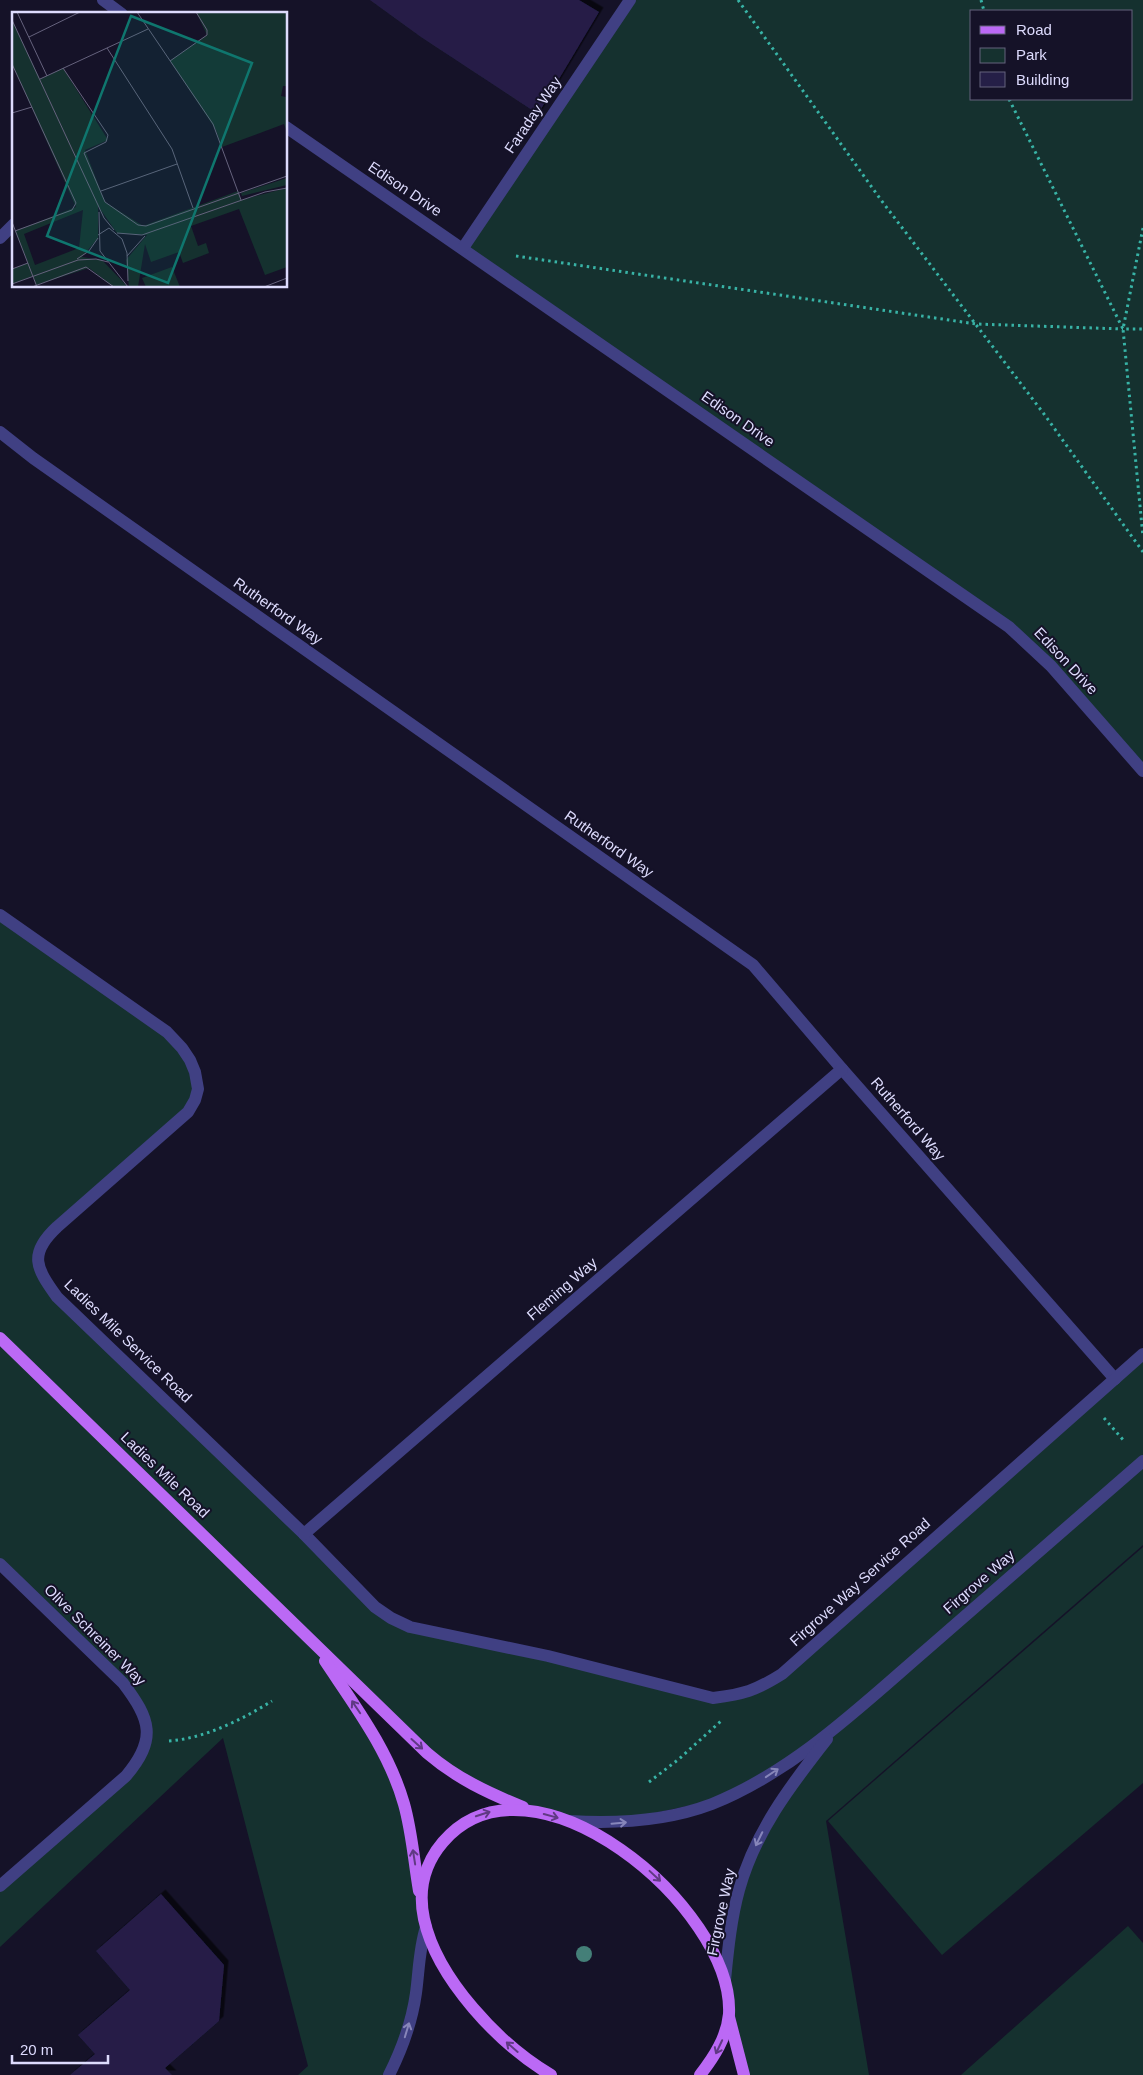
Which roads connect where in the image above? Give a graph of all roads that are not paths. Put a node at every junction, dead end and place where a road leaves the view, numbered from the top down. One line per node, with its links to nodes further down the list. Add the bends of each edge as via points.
1 (103, 0): 3 (street)
2 (630, 0): 7 (street, Faraday Way)
3 (119, 12)
4 (288, 129): 7 (street, Edison Drive)
5 (12, 226): 6 (street)
6 (0, 238)
7 (463, 248): 9 (street, Edison Drive, via 1009,627 1051,666)
8 (0, 432): 11 (street, Rutherford Way, via 32,458 752,965)
9 (1143, 771)
10 (0, 915): 16 (street, Ladies Mile Service Road, via 168,1032 190,1060 198,1089 196,1100 188,1112 41,1244 37,1257 40,1271 56,1297)
11 (842, 1069): 14 (street, Rutherford Way); 16 (street, Fleming Way)
12 (0, 1338): 18 (main road, Ladies Mile Road)
13 (1143, 1354): 14 (street, Firgrove Way Service Road)
14 (1114, 1379): 19 (street, Firgrove Way Service Road, via 782,1674 759,1688 713,1698)
15 (1143, 1461): 20 (street, Firgrove Way)
16 (304, 1534): 19 (street, Ladies Mile Service Road, via 376,1607 391,1618 410,1627)
17 (0, 1564): 23 (street, Olive Schreiner Way, via 124,1683 140,1705 147,1724 140,1760 126,1776)
18 (308, 1636): 21 (main road, Ladies Mile Road, one-way to 21, via 440,1764 473,1785); 24 (main road, Ladies Mile Road, one-way to 18, via 404,1805 393,1773 374,1735)
19 (548, 1656)
20 (836, 1728): 22 (street, Firgrove Way, one-way to 20, via 608,1824 634,1821 710,1804 761,1780); 26 (street, Firgrove Way, one-way to 26, via 782,1798 756,1844 739,1890)
21 (532, 1810): 22 (main road, one-way to 22); 24 (main road, one-way to 21, via 426,1866 451,1833 487,1813)
22 (570, 1821): 26 (main road, one-way to 26, via 602,1837 654,1875 700,1931)
23 (0, 1886)
24 (421, 1905): 25 (main road, Ladies Mile Road)
25 (426, 1927): 28 (street, one-way to 25, via 412,2016 420,1947); 29 (main road, Ladies Mile Road, one-way to 25, via 524,2057 490,2027 452,1979)
26 (725, 1980): 27 (main road)
27 (729, 2015): 30 (main road, one-way to 30, via 714,2058); 31 (main road)
28 (389, 2075)
29 (551, 2075)
30 (700, 2075)
31 (744, 2075)

